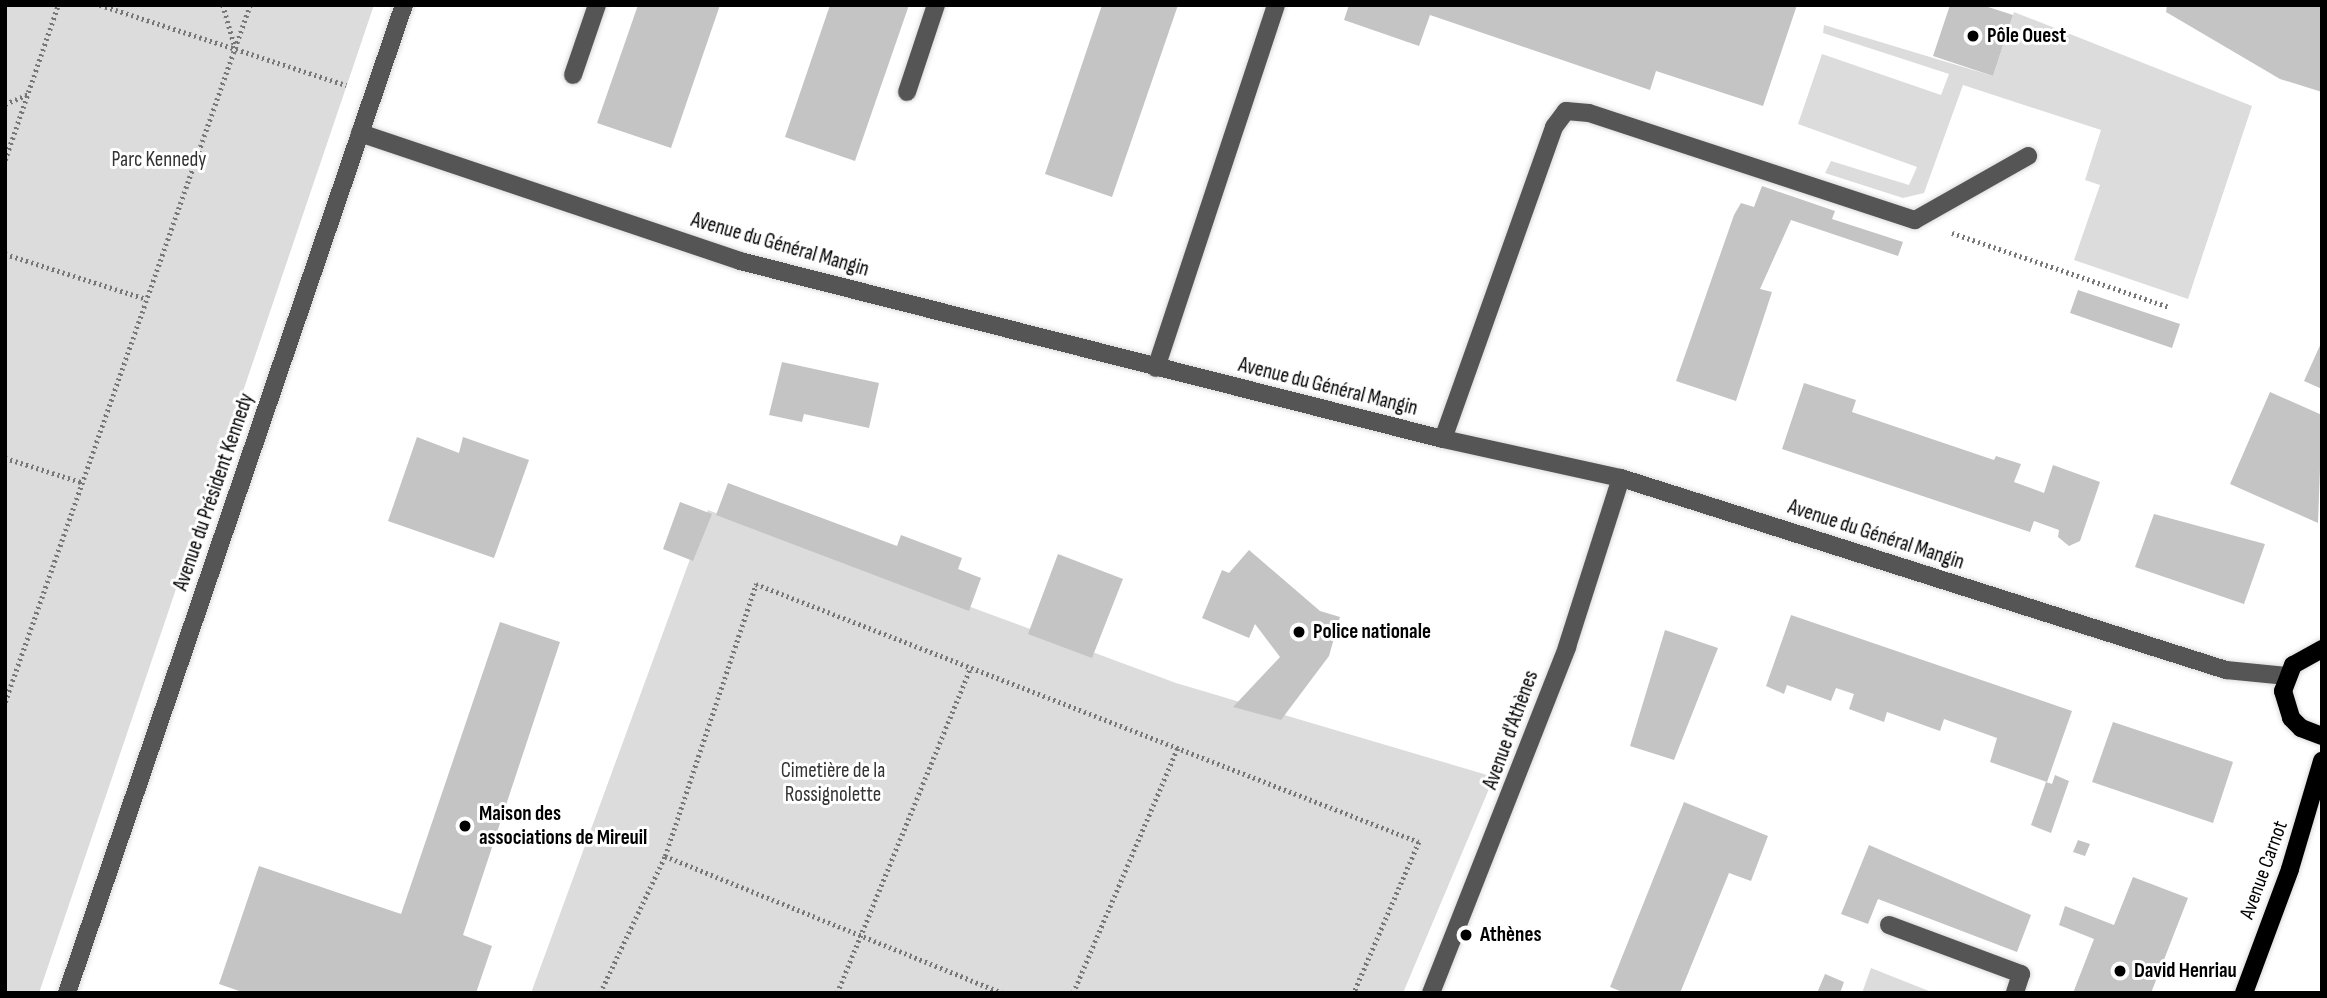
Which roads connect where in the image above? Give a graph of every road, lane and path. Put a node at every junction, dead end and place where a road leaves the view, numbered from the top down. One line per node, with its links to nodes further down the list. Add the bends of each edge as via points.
1 (58, 5): 12 (path)
2 (100, 5): 9 (path)
3 (223, 5): 9 (path)
4 (250, 5): 9 (path)
5 (404, 5): 13 (street, Avenue du Président Kennedy)
6 (597, 5): 10 (street)
7 (936, 5): 11 (street)
8 (1276, 5): 22 (street)
9 (236, 47): 13 (path); 20 (path)
10 (572, 75)
11 (907, 92)
12 (28, 94): 14 (path); 17 (path)
13 (373, 94): 15 (street, Avenue du Président Kennedy)
14 (5, 104)
15 (360, 133): 22 (street, Avenue du Général Mangin, via 740,261); 37 (street, Avenue du Président Kennedy)
16 (2028, 156): 18 (street)
17 (5, 160)
18 (1915, 220): 21 (path); 23 (street, via 1589,113 1566,111 1554,127)
19 (5, 254): 20 (path)
20 (146, 299): 26 (path)
21 (2169, 307)
22 (1156, 368): 23 (street, Avenue du Général Mangin)
23 (1443, 439): 25 (street, Avenue du Général Mangin)
24 (5, 458): 26 (path)
25 (1621, 478): 29 (street, Avenue du Général Mangin, via 2225,670); 43 (street, Avenue d'Athènes, via 1567,647)
26 (81, 482): 30 (path)
27 (2322, 649): 29 (main road, via 2303,655)
28 (970, 668): 32 (path); 34 (path, via 756,584); 36 (path)
29 (2287, 676): 31 (main road, via 2284,698 2291,718 2301,729)
30 (5, 702)
31 (2322, 736)
32 (1178, 747): 41 (path); 42 (path, via 1419,842)
33 (2322, 761): 45 (main road, Avenue Carnot, via 2290,869)
34 (665, 856): 36 (path); 38 (path)
35 (1889, 925): 44 (street, via 2021,974)
36 (860, 935): 39 (path); 40 (path)
37 (66, 993)
38 (600, 993)
39 (837, 993)
40 (1002, 993)
41 (1073, 993)
42 (1354, 993)
43 (1431, 993)
44 (2015, 993)
45 (2244, 993)

